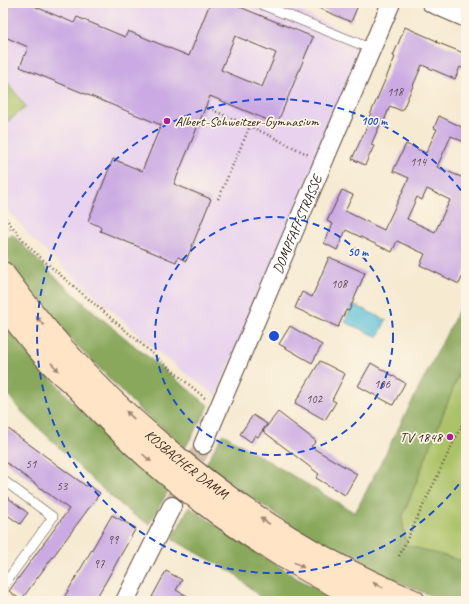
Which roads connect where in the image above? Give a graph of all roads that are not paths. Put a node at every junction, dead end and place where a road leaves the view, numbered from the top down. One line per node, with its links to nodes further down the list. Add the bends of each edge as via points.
1 (258, 3): 5 (lane)
2 (391, 3): 5 (street, DOMPFAFFSTRASSE)
3 (431, 3): 4 (street)
4 (466, 18)
5 (372, 49): 8 (street, DOMPFAFFSTRASSE)
6 (3, 273): 14 (street, KOSBACHER DAMM, one-way to 6, via 308,548 247,509 179,459 84,370 23,301)
7 (3, 305): 13 (street, KOSBACHER DAMM, one-way to 13, via 55,369 163,471 258,541)
8 (203, 445)
9 (3, 480): 11 (lane, via 53,517)
10 (172, 506): 12 (street)
11 (3, 586)
12 (125, 601)
13 (367, 601)
14 (414, 601)

